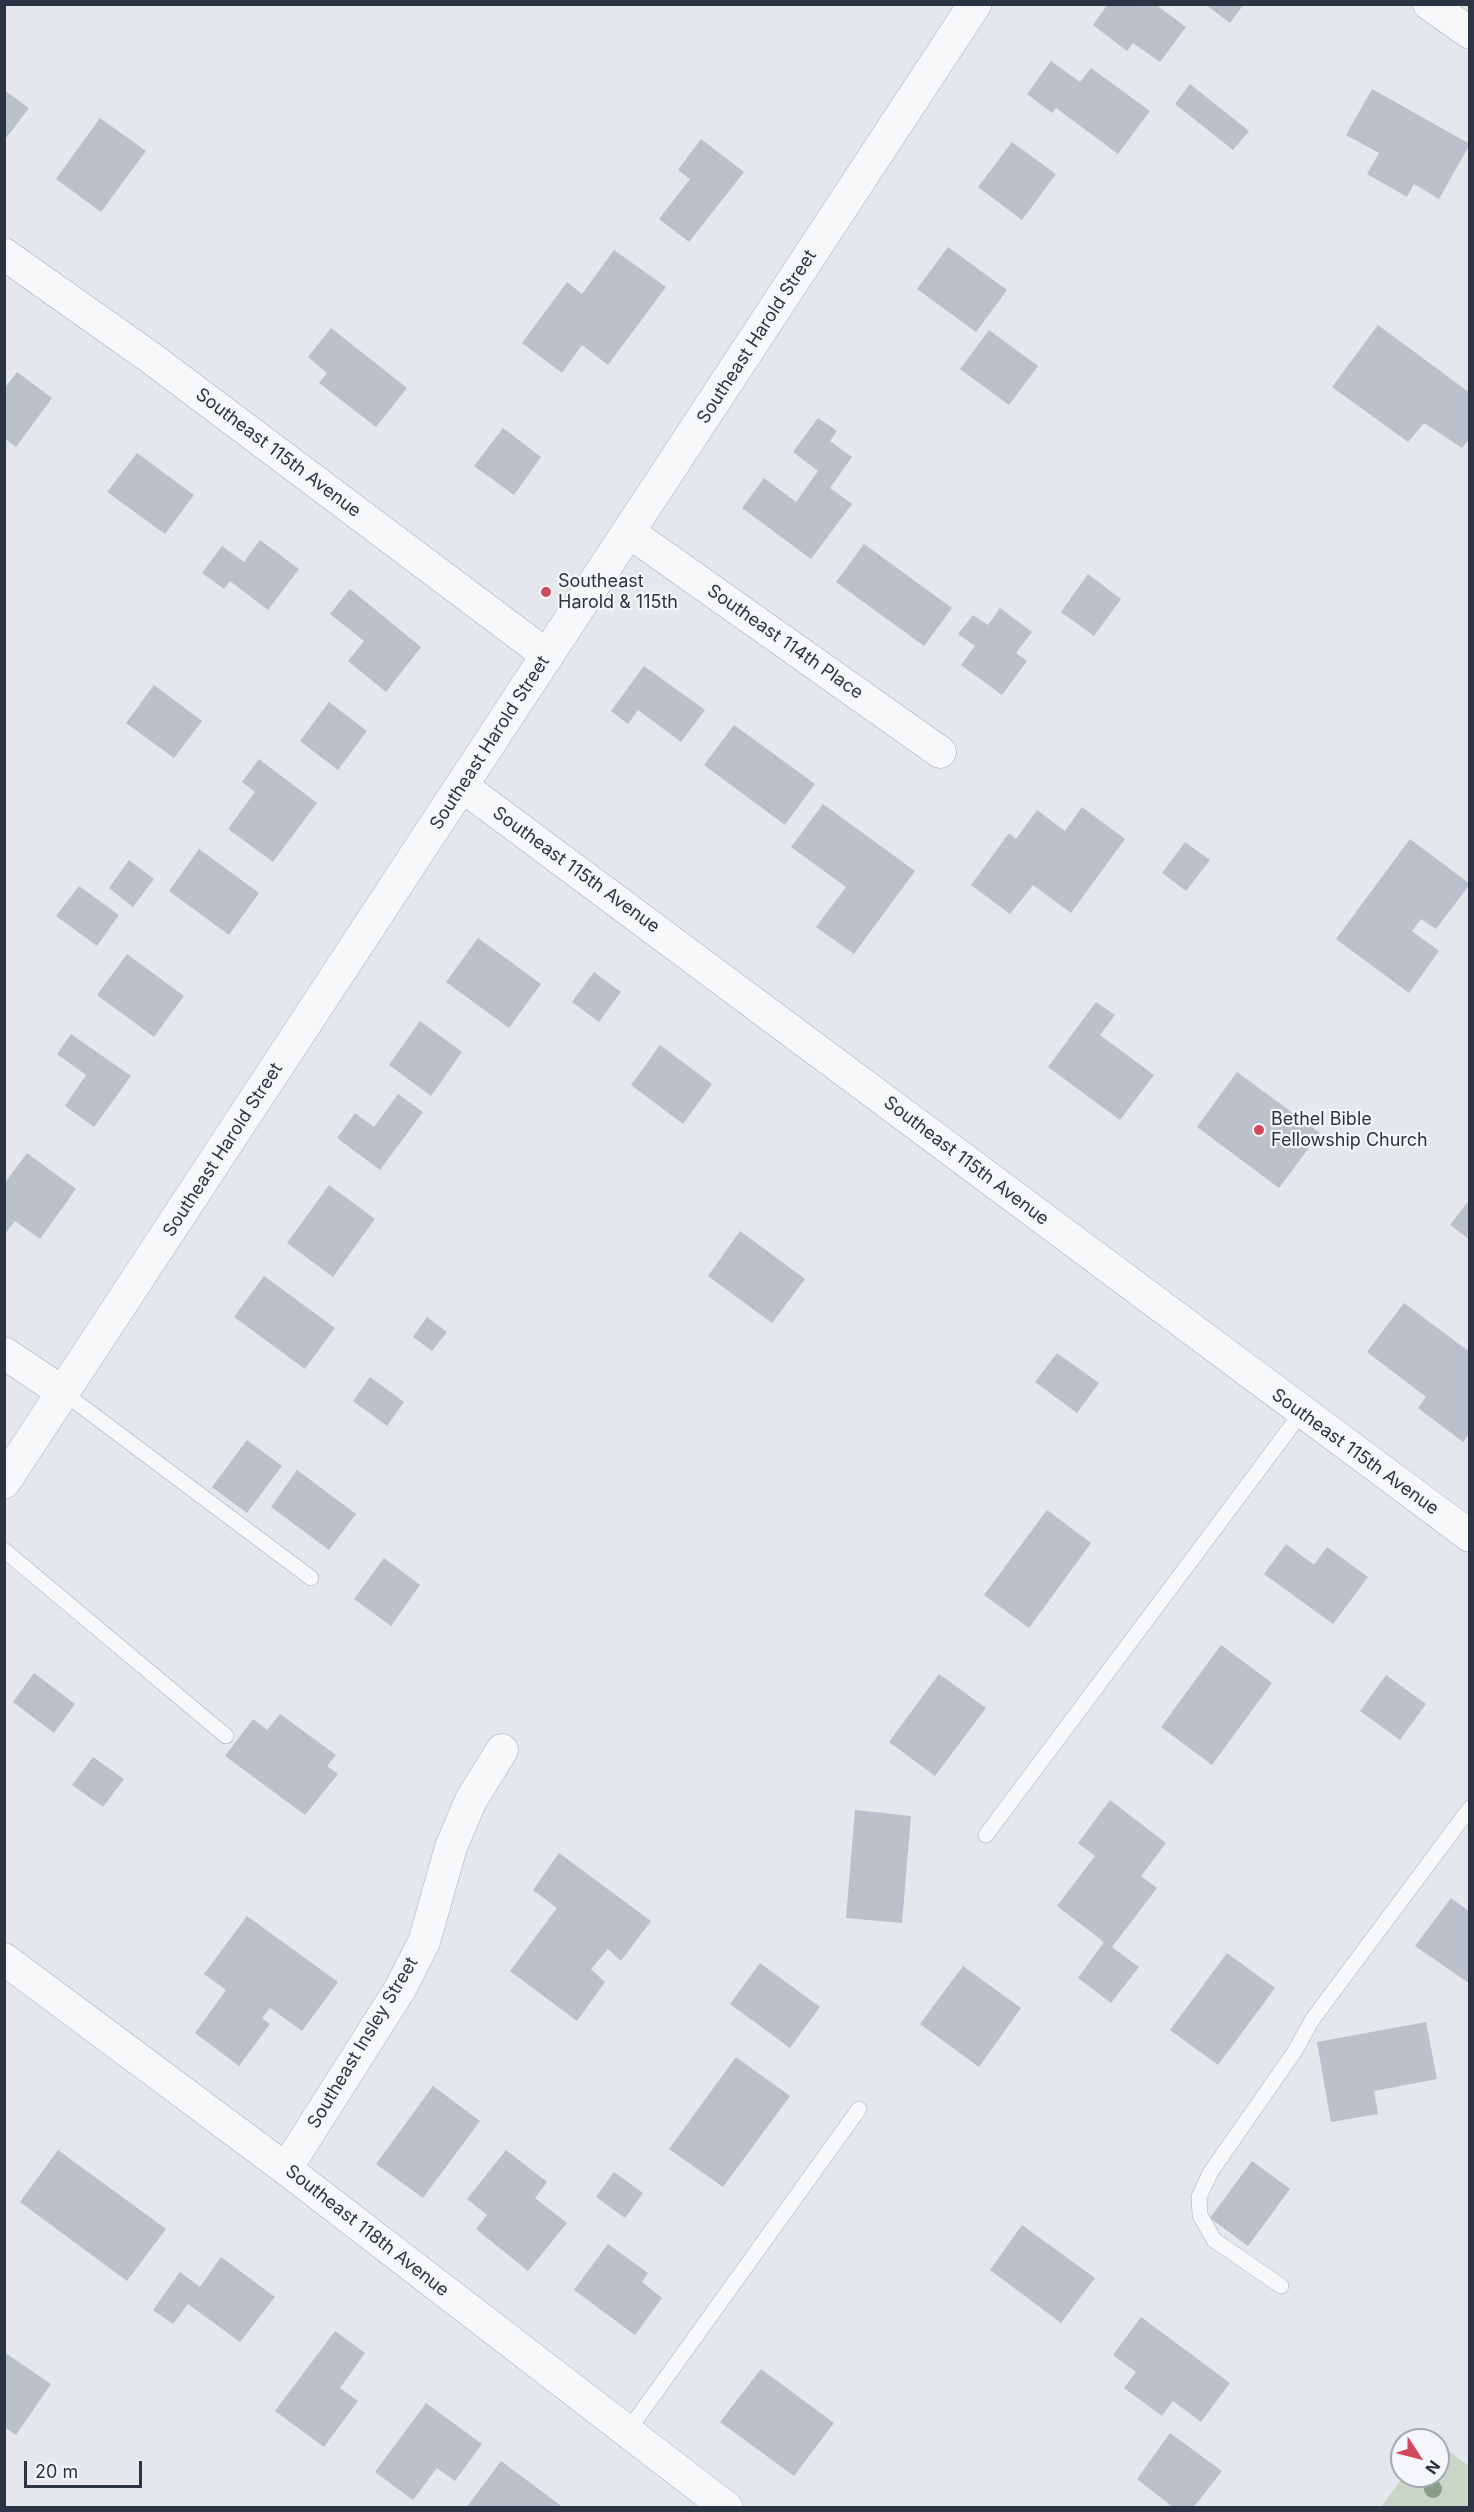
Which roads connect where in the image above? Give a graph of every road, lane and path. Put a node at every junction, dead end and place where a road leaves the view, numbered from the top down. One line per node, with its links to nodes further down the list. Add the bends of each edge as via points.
1 (975, 4): 5 (street, Southeast Harold Street)
2 (1430, 4): 3 (street)
3 (1470, 33)
4 (4, 254): 6 (street, Southeast 115th Avenue, via 151,357)
5 (628, 532): 6 (street, Southeast Harold Street); 7 (street, Southeast 114th Place)
6 (548, 656): 8 (street, Southeast Harold Street)
7 (940, 752)
8 (462, 786): 10 (street, Southeast Harold Street); 11 (street, Southeast 115th Avenue)
9 (4, 1353): 10 (street)
10 (64, 1393): 12 (street, Southeast Harold Street); 15 (lane)
11 (1302, 1413): 13 (street, Southeast 115th Avenue); 19 (lane)
12 (4, 1482)
13 (1470, 1536)
14 (4, 1550): 16 (lane)
15 (311, 1578)
16 (226, 1736)
17 (502, 1750): 22 (street, Southeast Insley Street, via 471,1800 451,1847 415,1961)
18 (1470, 1808): 23 (lane, via 1312,2020 1295,2051 1209,2173 1199,2197 1200,2214 1214,2240)
19 (986, 1834)
20 (4, 1959): 22 (street, Southeast 118th Avenue)
21 (859, 2109): 24 (lane)
22 (286, 2169): 24 (street, Southeast 118th Avenue)
23 (1281, 2286)
24 (627, 2432): 25 (street, Southeast 118th Avenue)
25 (727, 2508)

